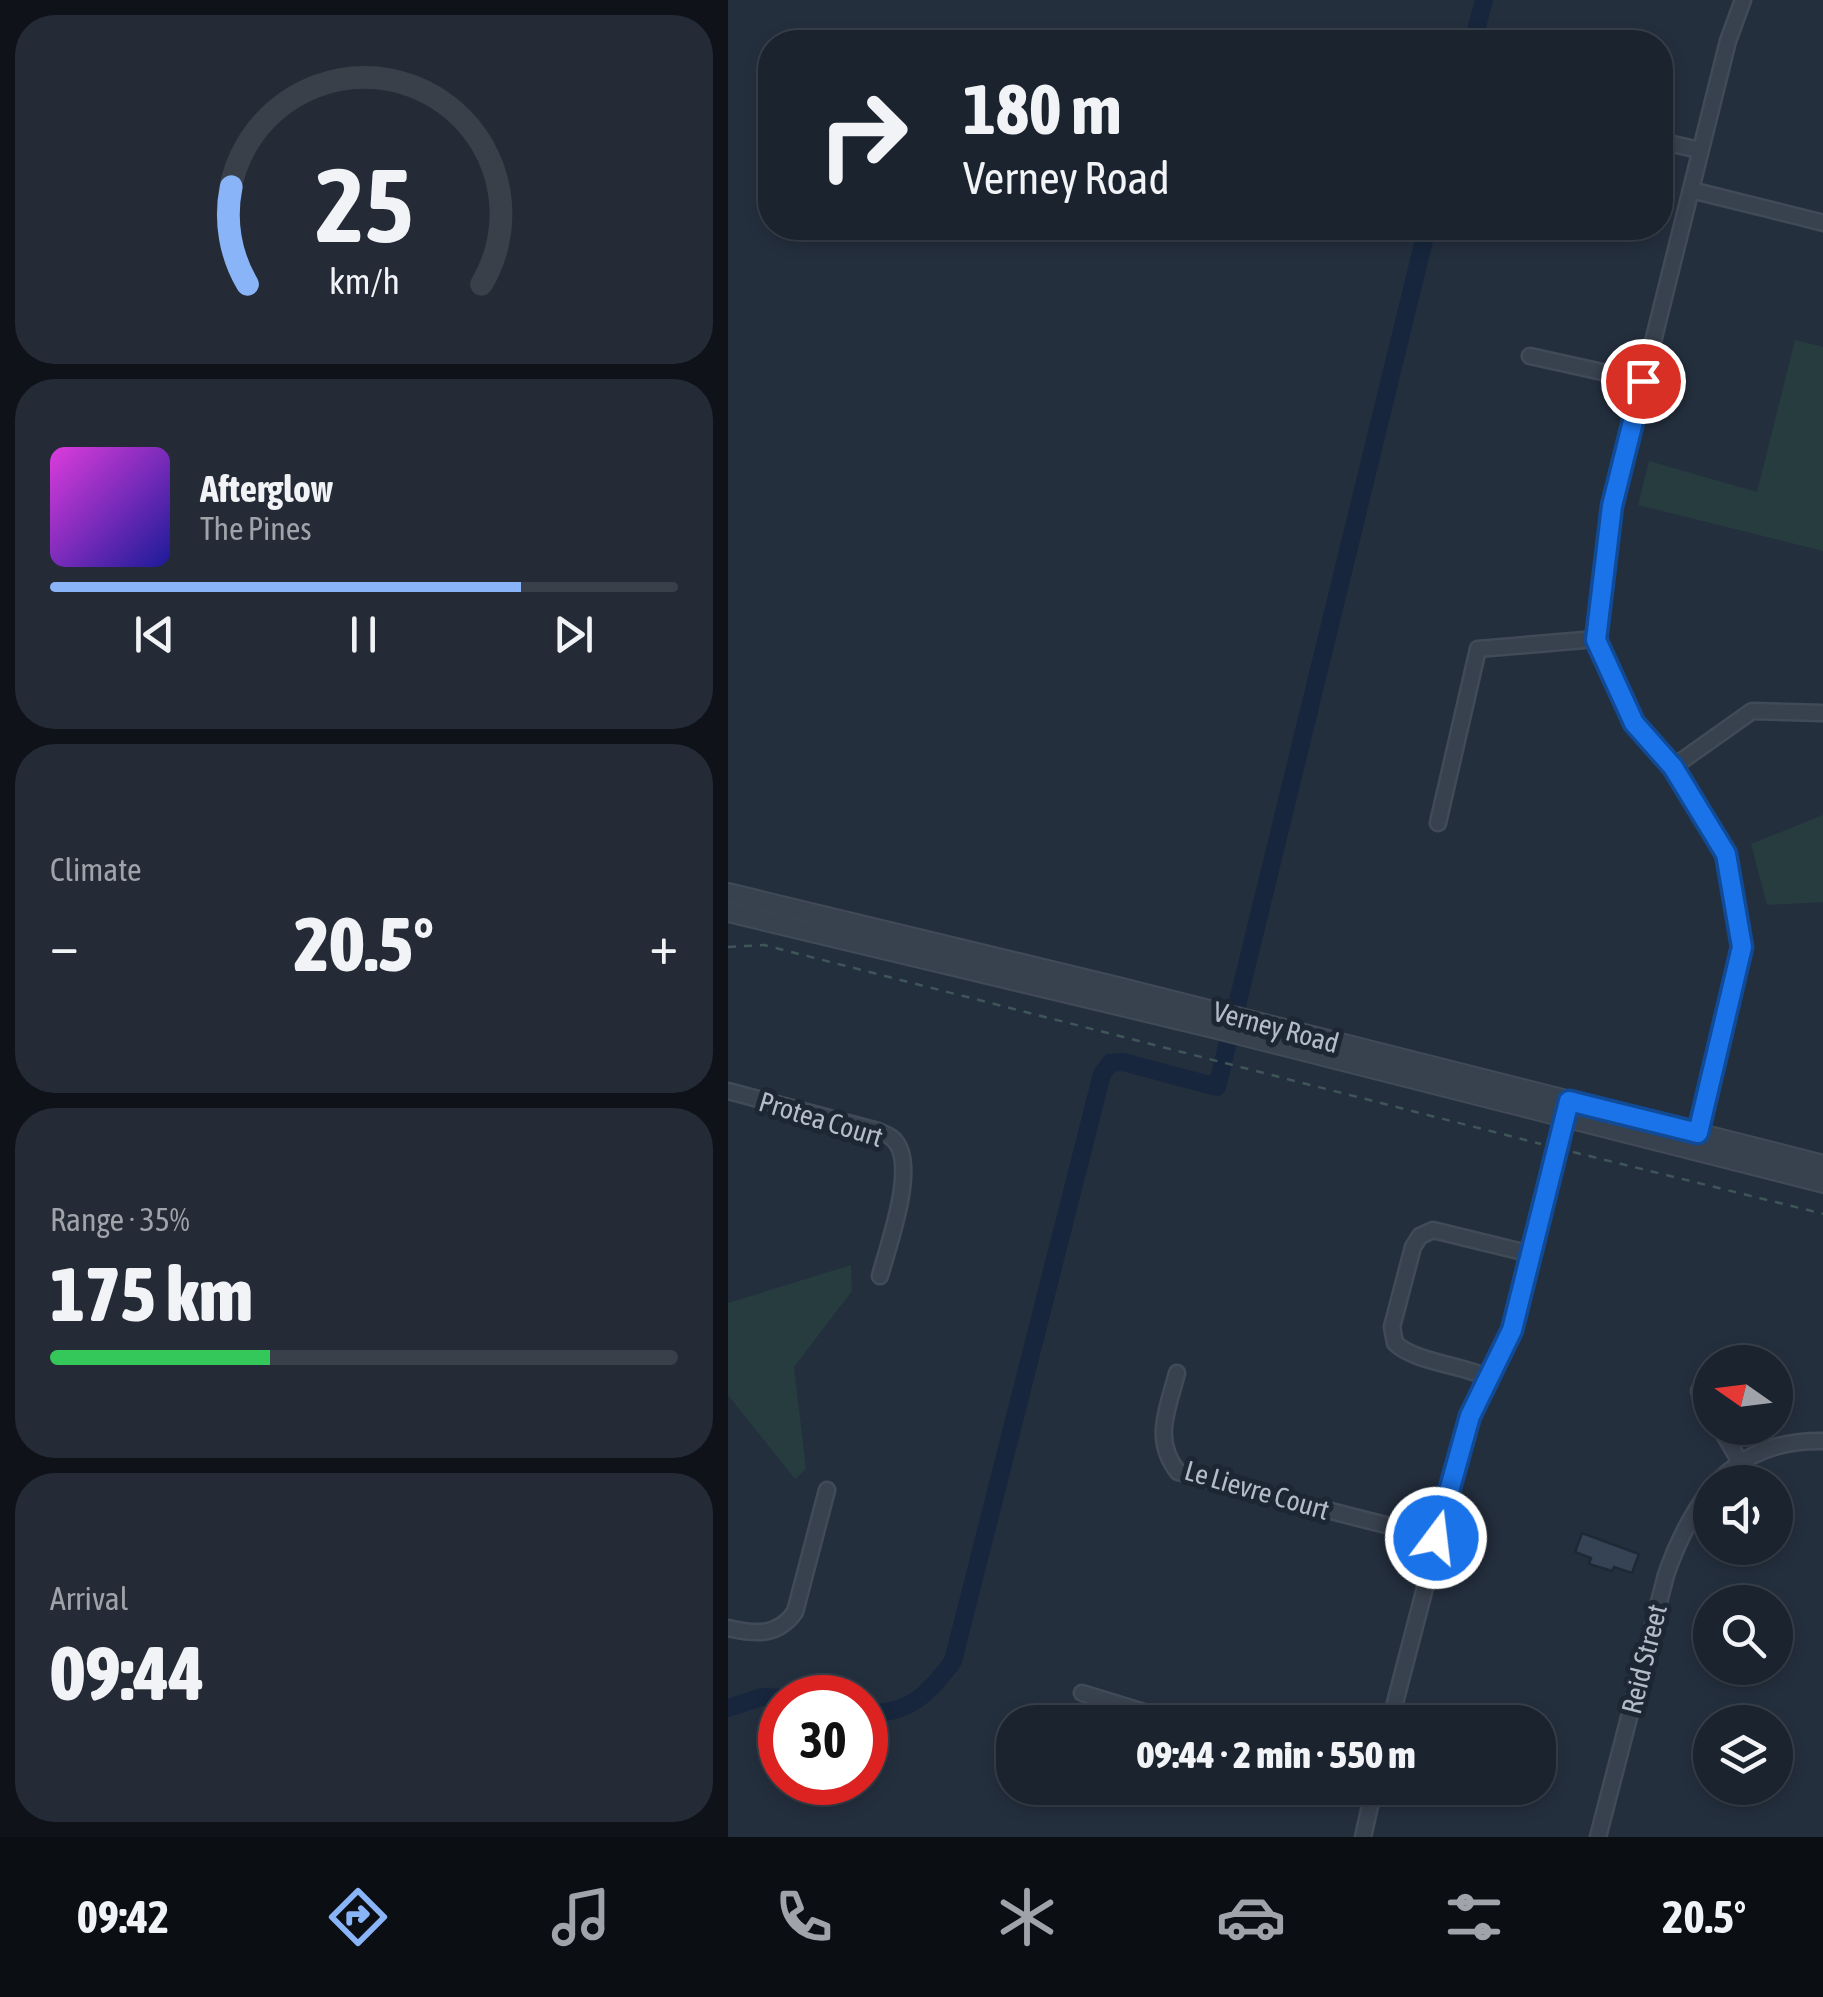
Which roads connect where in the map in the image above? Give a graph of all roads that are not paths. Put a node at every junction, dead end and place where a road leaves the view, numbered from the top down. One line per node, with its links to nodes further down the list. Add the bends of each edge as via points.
1 (1743, 0): 3 (street)
2 (1673, 144): 3 (street)
3 (1700, 150): 4 (street)
4 (1691, 190): 5 (street); 7 (street)
5 (1824, 223)
6 (1530, 356): 7 (street)
7 (1643, 381): 8 (street, via 1612,506)
8 (1596, 640): 10 (street, via 1634,723); 11 (street, via 1478,649)
9 (1821, 713): 10 (street, via 1752,710)
10 (1673, 767): 17 (street, via 1726,854 1742,947)
11 (1438, 822)
12 (728, 893): 14 (street, Verney Road)
13 (728, 912): 14 (street, Verney Road)
14 (1211, 1019): 16 (street, Verney Road)
15 (728, 1091): 21 (street, Protea Court, via 894,1139 904,1179)
16 (1566, 1110): 17 (street, Verney Road); 20 (street)
17 (1696, 1142): 18 (street, Verney Road); 19 (street, Verney Road)
18 (1824, 1165)
19 (1824, 1183)
20 (1531, 1254): 23 (street, via 1512,1330); 23 (street, via 1433,1230 1413,1247 1392,1326 1395,1343)
21 (880, 1276)
22 (1177, 1373): 30 (street, Le Lievre Court, via 1162,1441 1178,1472)
23 (1489, 1378): 30 (street, via 1470,1416)
24 (1824, 1441): 26 (street, via 1803,1440)
25 (1730, 1445): 26 (street)
26 (1739, 1460): 27 (street)
27 (1734, 1465)
28 (826, 1490): 31 (street, via 795,1612 768,1633)
29 (1693, 1512): 37 (street, Reid Street, via 1666,1574)
30 (1436, 1538): 34 (street)
31 (728, 1628)
32 (1082, 1693): 33 (street)
33 (1122, 1705)
34 (1394, 1705)
35 (1370, 1805): 36 (street)
36 (1363, 1837)
37 (1598, 1837)

